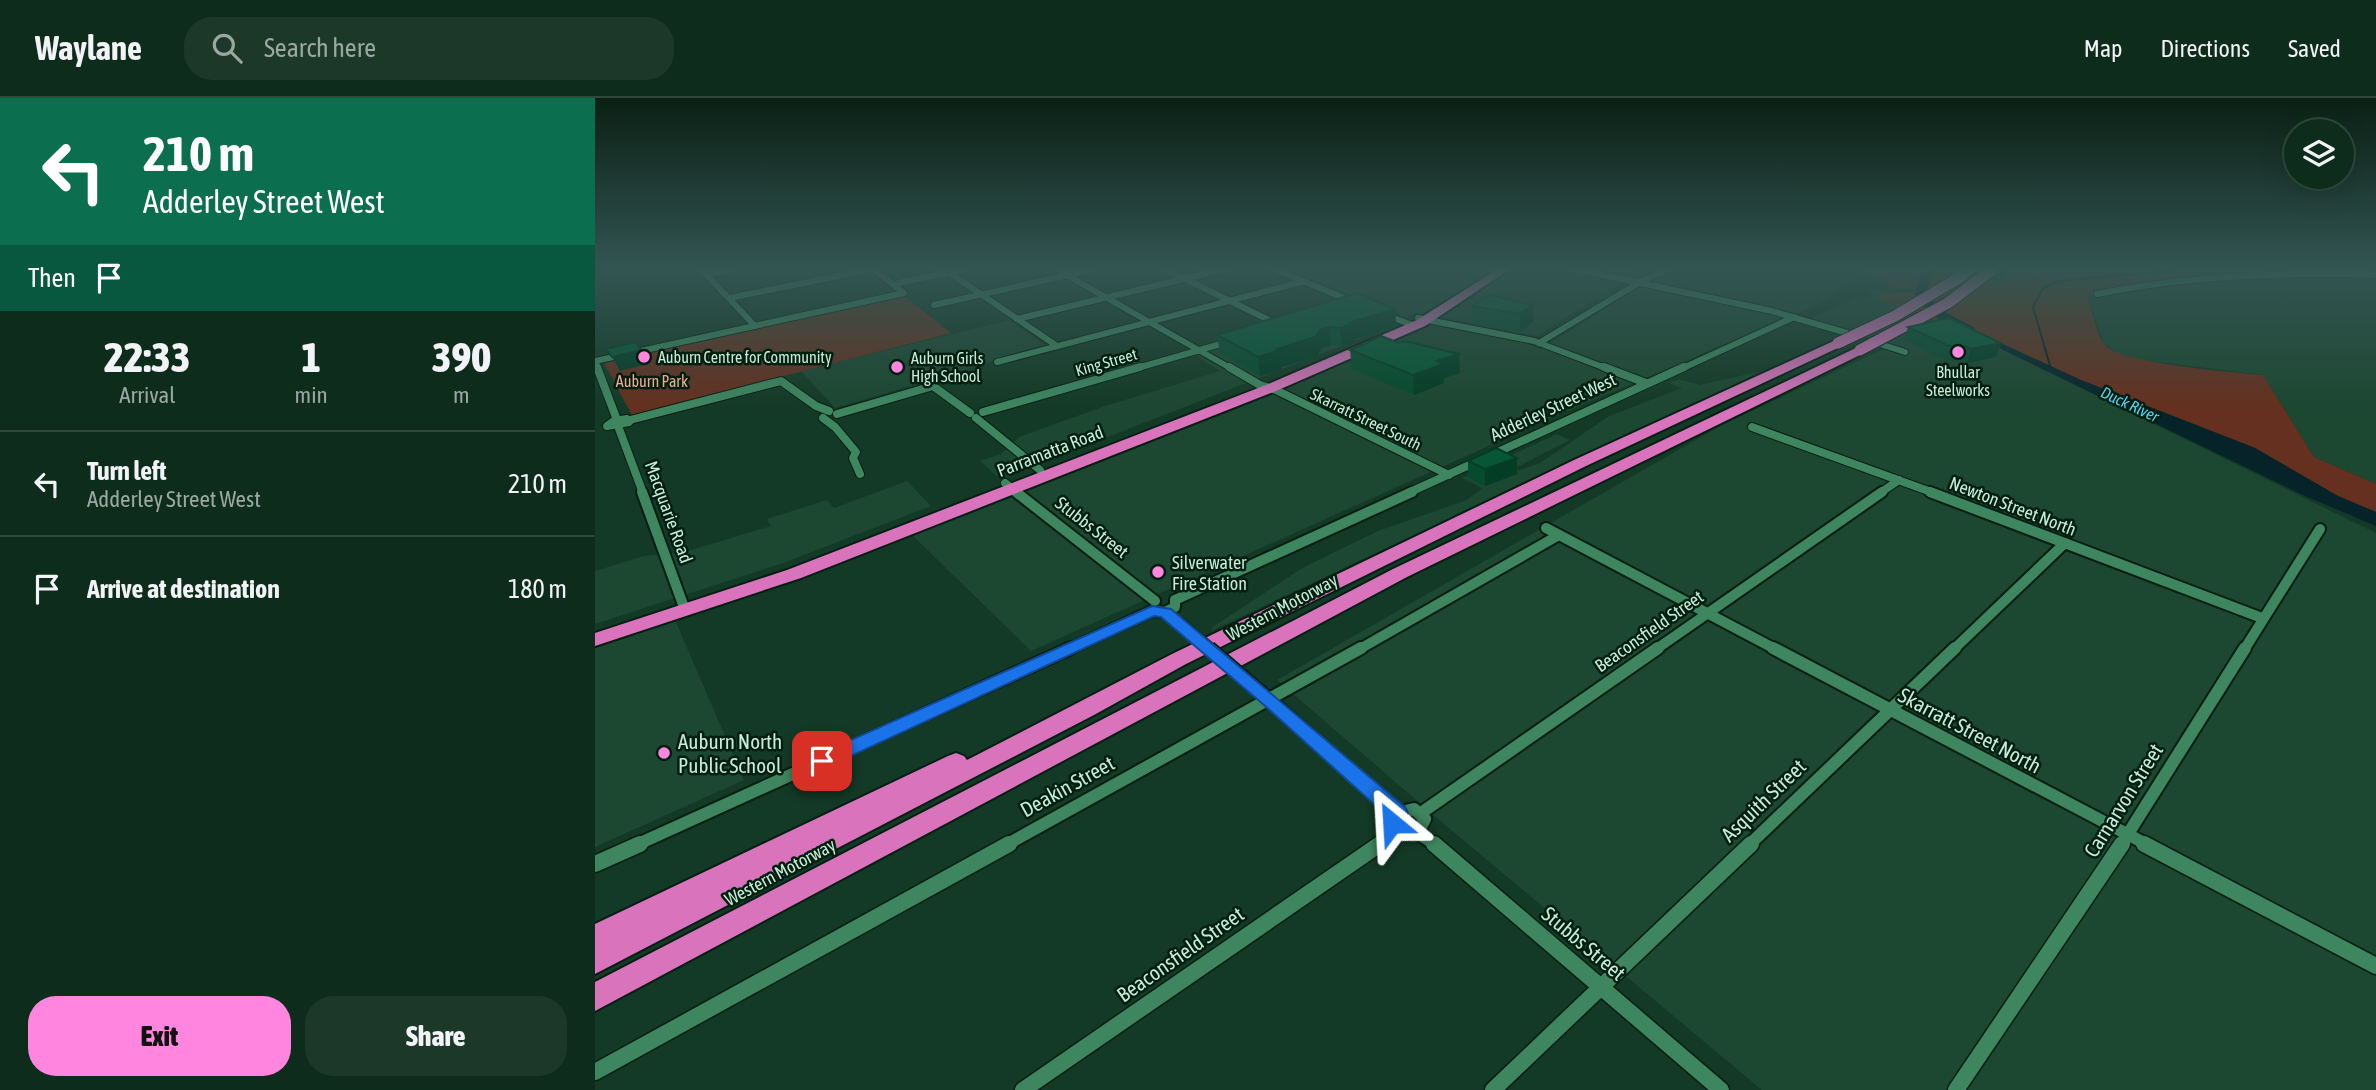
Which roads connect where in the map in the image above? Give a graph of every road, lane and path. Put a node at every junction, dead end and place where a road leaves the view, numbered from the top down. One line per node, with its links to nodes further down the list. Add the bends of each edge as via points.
1 (745, 315): 19 (street)
2 (803, 315): 19 (street)
3 (1013, 315): 16 (street)
4 (1029, 315): 16 (street)
5 (1138, 315): 17 (street, Skarratt Street South)
6 (1176, 315): 17 (street)
7 (1260, 315): 20 (street, via 1283,326)
8 (1394, 315): 18 (street)
9 (1427, 315): 18 (highway, Parramatta Road)
10 (1428, 315): 18 (highway, Parramatta Road)
11 (1584, 315): 23 (street)
12 (1786, 315): 15 (street)
13 (1896, 315): 22 (highway, Western Motorway, bridge)
14 (1925, 315): 64 (highway, Western Motorway, bridge, via 1400,573)
15 (1794, 317): 22 (street); 30 (street, Adderley Street West)
16 (1017, 318): 25 (street)
17 (1150, 322): 25 (street); 26 (street, Skarratt Street South)
18 (1417, 322): 23 (street); 31 (highway, Parramatta Road)
19 (755, 326): 28 (street)
20 (1267, 330)
21 (1242, 338): 26 (street, King Street)
22 (1843, 338): 51 (highway, Western Motorway)
23 (1539, 342): 30 (street)
24 (1883, 345): 27 (street)
25 (1056, 346): 29 (street)
26 (1199, 350): 31 (street, Skarratt Street South); 33 (street, King Street)
27 (1905, 352)
28 (595, 362): 34 (street, Macquarie Road)
29 (997, 362)
30 (1646, 383): 39 (street, Adderley Street West)
31 (1265, 386): 37 (highway, Parramatta Road); 39 (street, Skarratt Street South); 41 (highway, Parramatta Road)
32 (828, 413): 33 (street, via 933,386); 34 (street, via 778,380); 38 (street, via 856,452 853,458)
33 (976, 414): 37 (street)
34 (618, 423): 35 (street); 45 (street, Macquarie Road)
35 (602, 427)
36 (1752, 427): 40 (street, Newton Street North)
37 (1040, 470): 41 (highway, Parramatta Road)
38 (860, 474)
39 (1449, 475): 46 (street, Adderley Street West, via 1175,600 1175,607)
40 (1899, 480): 44 (street, Newton Street North); 47 (street, Beaconsfield Street)
41 (1009, 486): 45 (highway, Parramatta Road, via 794,574); 46 (street, Stubbs Street)
42 (2320, 529): 48 (street, Carnarvon Street)
43 (1553, 532): 47 (street, Skarratt Street North); 52 (street, Deakin Street)
44 (2065, 543): 48 (street, Newton Street North); 53 (street, Asquith Street)
45 (684, 606): 49 (highway, Parramatta Road); 50 (highway, Parramatta Road)
46 (1157, 608): 52 (street, Stubbs Street, bridge); 59 (street)
47 (1708, 614): 53 (street, Skarratt Street North); 55 (street, Beaconsfield Street)
48 (2262, 618): 58 (street, Carnarvon Street)
49 (595, 630)
50 (595, 640)
51 (1179, 659): 60 (highway, via 1079,702); 61 (highway, Western Motorway)
52 (1270, 700): 54 (street, Stubbs Street); 65 (street, Deakin Street)
53 (1889, 709): 58 (street, Skarratt Street North); 63 (street, Asquith Street)
54 (1397, 813): 55 (street, via 1409,809); 56 (street, via 1392,823)
55 (1421, 813): 57 (street, via 1425,823)
56 (1398, 831): 57 (street); 66 (street, Beaconsfield Street)
57 (1416, 832): 63 (street, Stubbs Street)
58 (2128, 835): 62 (street, Skarratt Street North); 69 (street, Carnarvon Street)
59 (595, 864)
60 (595, 938)
61 (595, 961)
62 (2376, 966)
63 (1602, 986): 67 (street, Asquith Street); 68 (street, Stubbs Street)
64 (595, 997)
65 (595, 1072)
66 (1023, 1090)
67 (1493, 1090)
68 (1721, 1090)
69 (1956, 1090)

